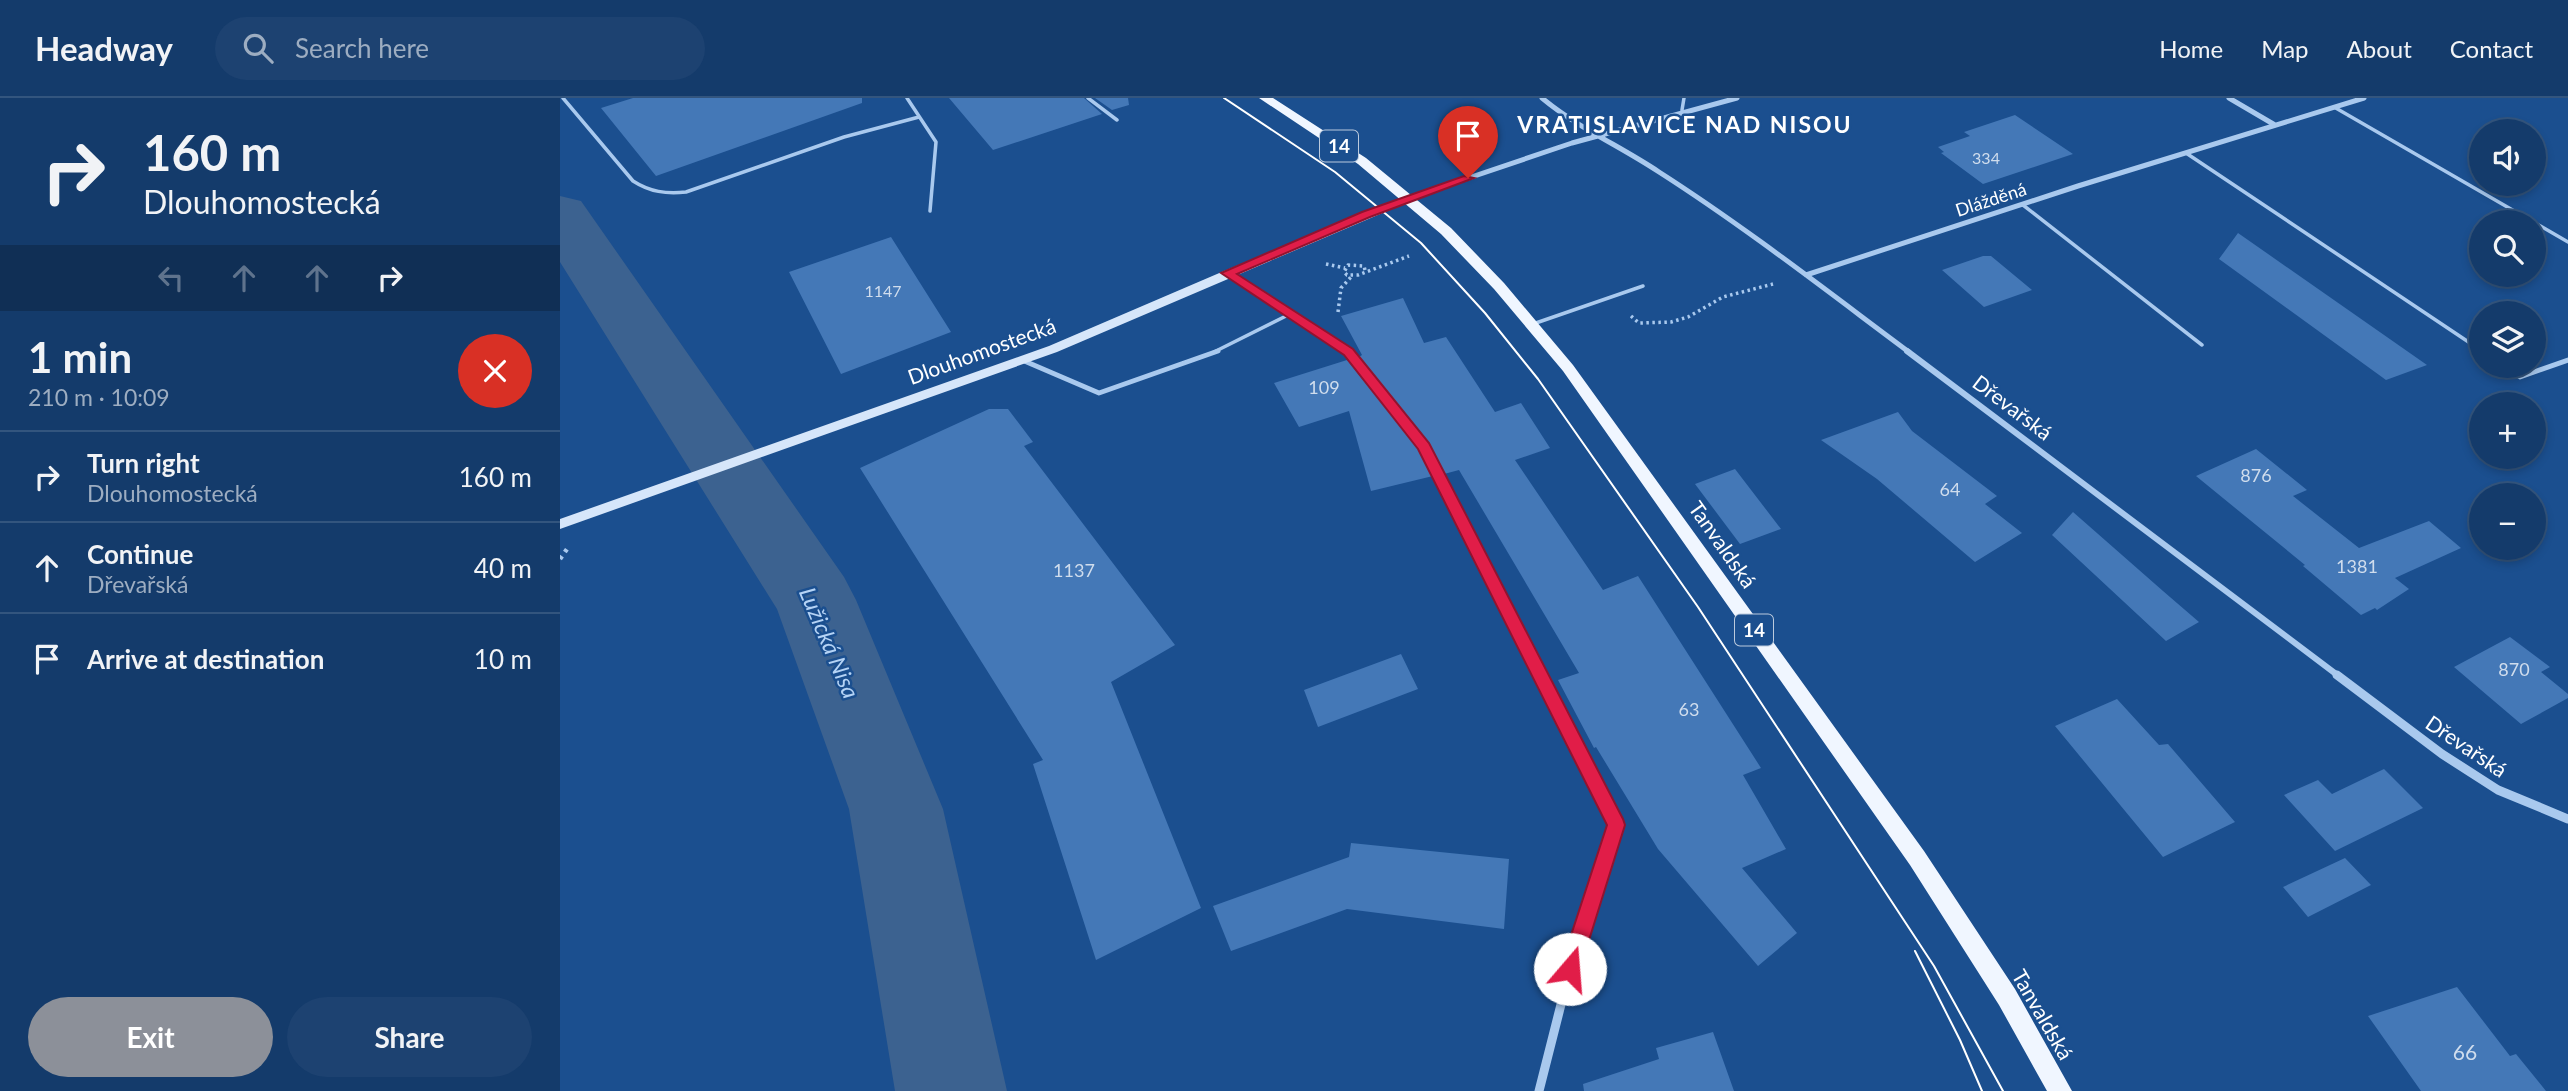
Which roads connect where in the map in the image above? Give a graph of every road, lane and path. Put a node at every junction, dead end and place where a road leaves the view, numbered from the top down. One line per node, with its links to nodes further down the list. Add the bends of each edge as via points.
1 (563, 98): 12 (lane, via 633,181 647,190 673,193)
2 (907, 98): 12 (lane)
3 (1088, 98): 13 (lane)
4 (1265, 98): 17 (main road, Tanvaldská / 14, via 1362,161)
5 (1542, 98): 15 (street, Dřevařská)
6 (1684, 98): 11 (lane)
7 (1737, 98): 11 (street)
8 (2229, 98): 14 (street)
9 (2364, 98): 10 (street, Dlážděná)
10 (2334, 107): 14 (street, Dlážděná); 20 (lane)
11 (1682, 110): 15 (street)
12 (919, 117): 19 (lane, via 936,142)
13 (1117, 120)
14 (2275, 125): 16 (street, Dlážděná)
15 (1595, 136): 17 (street); 24 (street, Dřevařská, via 1658,171)
16 (2186, 153): 18 (street, Dlážděná); 31 (lane)
17 (1409, 198): 23 (street, Dlouhomostecká); 30 (main road, Tanvaldská / 14)
18 (2023, 205): 24 (street, Dlážděná); 32 (lane)
19 (930, 211)
20 (2568, 242)
21 (1409, 256): 22 (path)
22 (1365, 270): 25 (path); 25 (path, via 1360,264 1348,265 1344,272)
23 (1228, 273): 28 (street); 33 (street, Dlouhomostecká)
24 (1806, 275): 27 (path, via 1723,298 1671,322 1639,323); 37 (street, Dřevařská, via 2442,754 2498,790)
25 (1352, 276): 29 (path, via 1341,288)
26 (1643, 286): 27 (lane)
27 (1610, 297): 30 (lane)
28 (1290, 314): 33 (lane, via 1212,355 1099,393); 38 (street, via 1349,352 1424,447 1616,825 1570,969)
29 (1338, 324)
30 (1533, 324): 39 (main road, Tanvaldská / 14, via 1917,858)
31 (2469, 342)
32 (2202, 345)
33 (1022, 360): 36 (street, Dlouhomostecká)
34 (2568, 360): 35 (lane)
35 (2546, 368)
36 (560, 524)
37 (2568, 820)
38 (1539, 1091)
39 (2060, 1091)

